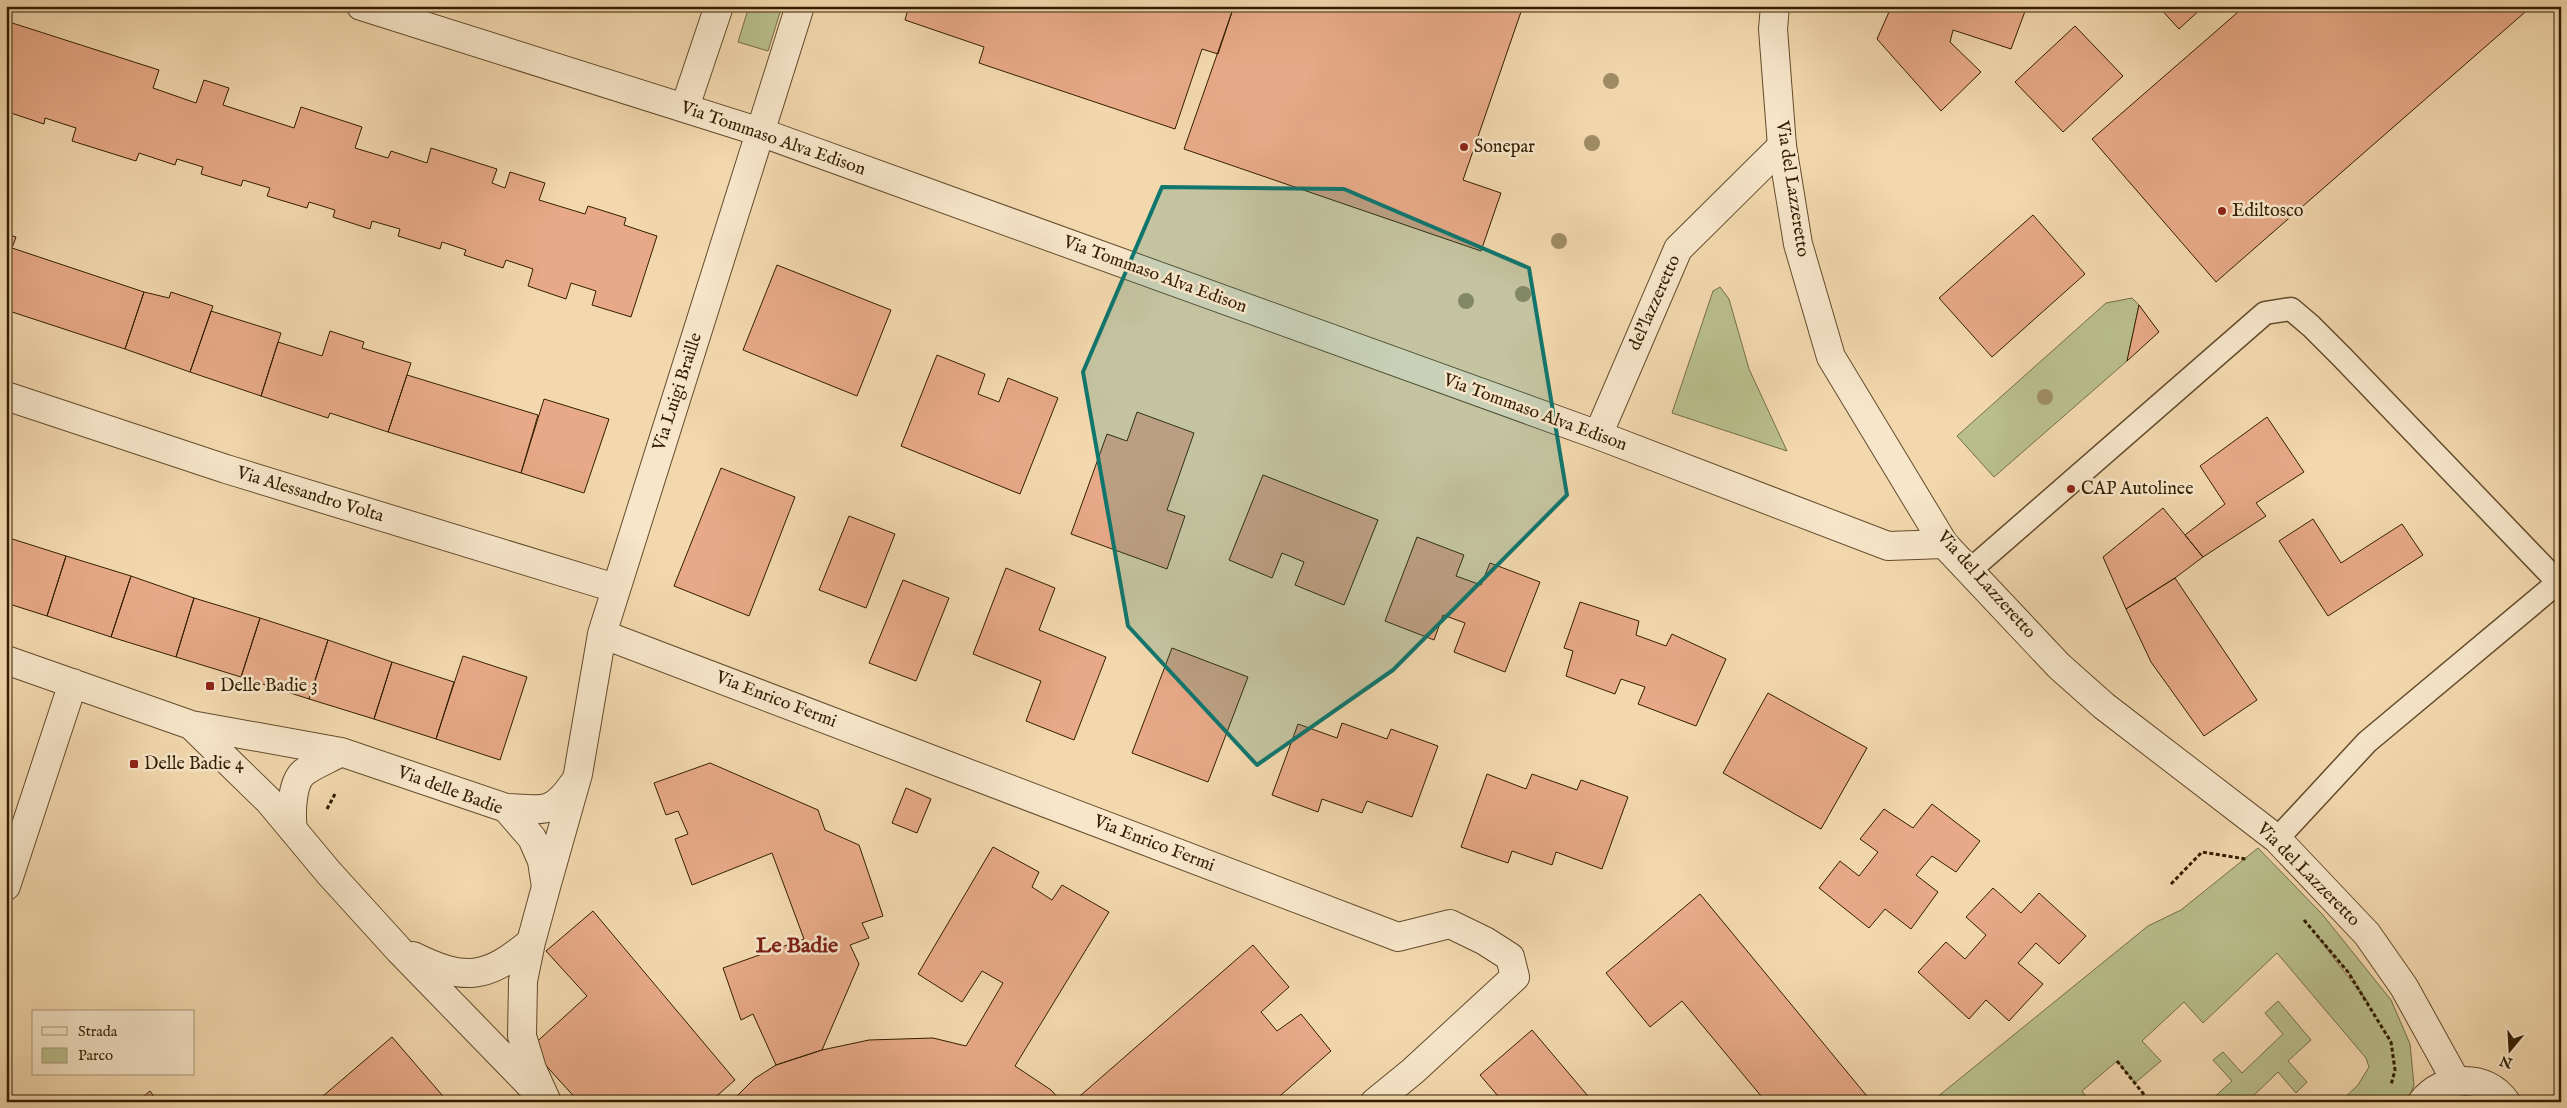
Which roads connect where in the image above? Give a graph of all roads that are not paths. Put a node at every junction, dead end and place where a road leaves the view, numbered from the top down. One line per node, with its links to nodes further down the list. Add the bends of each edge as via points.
1 (361, 6): 5 (street, Via Tommaso Alva Edison)
2 (719, 6): 5 (street)
3 (800, 6): 6 (street, Via Luigi Braille)
4 (1775, 6): 7 (street, Via del Lazzeretto, via 1773,30)
5 (685, 107): 6 (street, Via Tommaso Alva Edison)
6 (760, 132): 9 (street, Via Tommaso Alva Edison); 13 (street, Via Luigi Braille)
7 (1782, 146): 9 (street, del'lazzeretto, via 1678,249); 10 (street, Via del Lazzeretto, via 1798,244 1831,357)
8 (6, 396): 13 (street, Via Alessandro Volta, via 226,469)
9 (1598, 435): 10 (street, Via Tommaso Alva Edison, via 1888,546)
10 (1944, 544): 11 (street, Via del Lazzeretto)
11 (1970, 571): 12 (lane, via 2265,313 2291,309); 22 (street, Via del Lazzeretto, via 2059,666 2097,700)
12 (2560, 581): 22 (lane, via 2368,742)
13 (615, 588): 14 (street, Via Luigi Braille)
14 (602, 634): 19 (street, Via Luigi Braille); 29 (street, Via Enrico Fermi, via 1398,937 1450,924 1510,957 1514,977)
15 (6, 660): 16 (street, Via delle Badie)
16 (73, 682): 17 (street, Via delle Badie); 23 (street)
17 (191, 725): 18 (street, Via delle Badie); 21 (street, Via delle Badie, via 269,801)
18 (341, 752): 20 (street, Via delle Badie); 21 (street, via 302,774 294,793)
19 (575, 782): 20 (street, Via Luigi Braille, via 556,806 546,809); 24 (street, Via Luigi Braille)
20 (506, 808): 24 (street, Via delle Badie, via 532,838 542,861)
21 (293, 830): 26 (street, Via delle Badie)
22 (2277, 838): 27 (street, Via del Lazzeretto, via 2367,934 2404,987 2413,1006)
23 (6, 886)
24 (546, 888): 25 (street, Via delle Badie)
25 (531, 942): 26 (street, Via delle Badie, via 507,962 478,973 453,973); 28 (street, Via delle Badie, via 523,981 522,1036 532,1070)
26 (399, 950): 28 (street, Via delle Badie)
27 (2438, 1090): 30 (street, Via del Lazzeretto, via 2473,1081 2489,1086)
28 (547, 1102)
29 (1375, 1102)
30 (2506, 1102)

